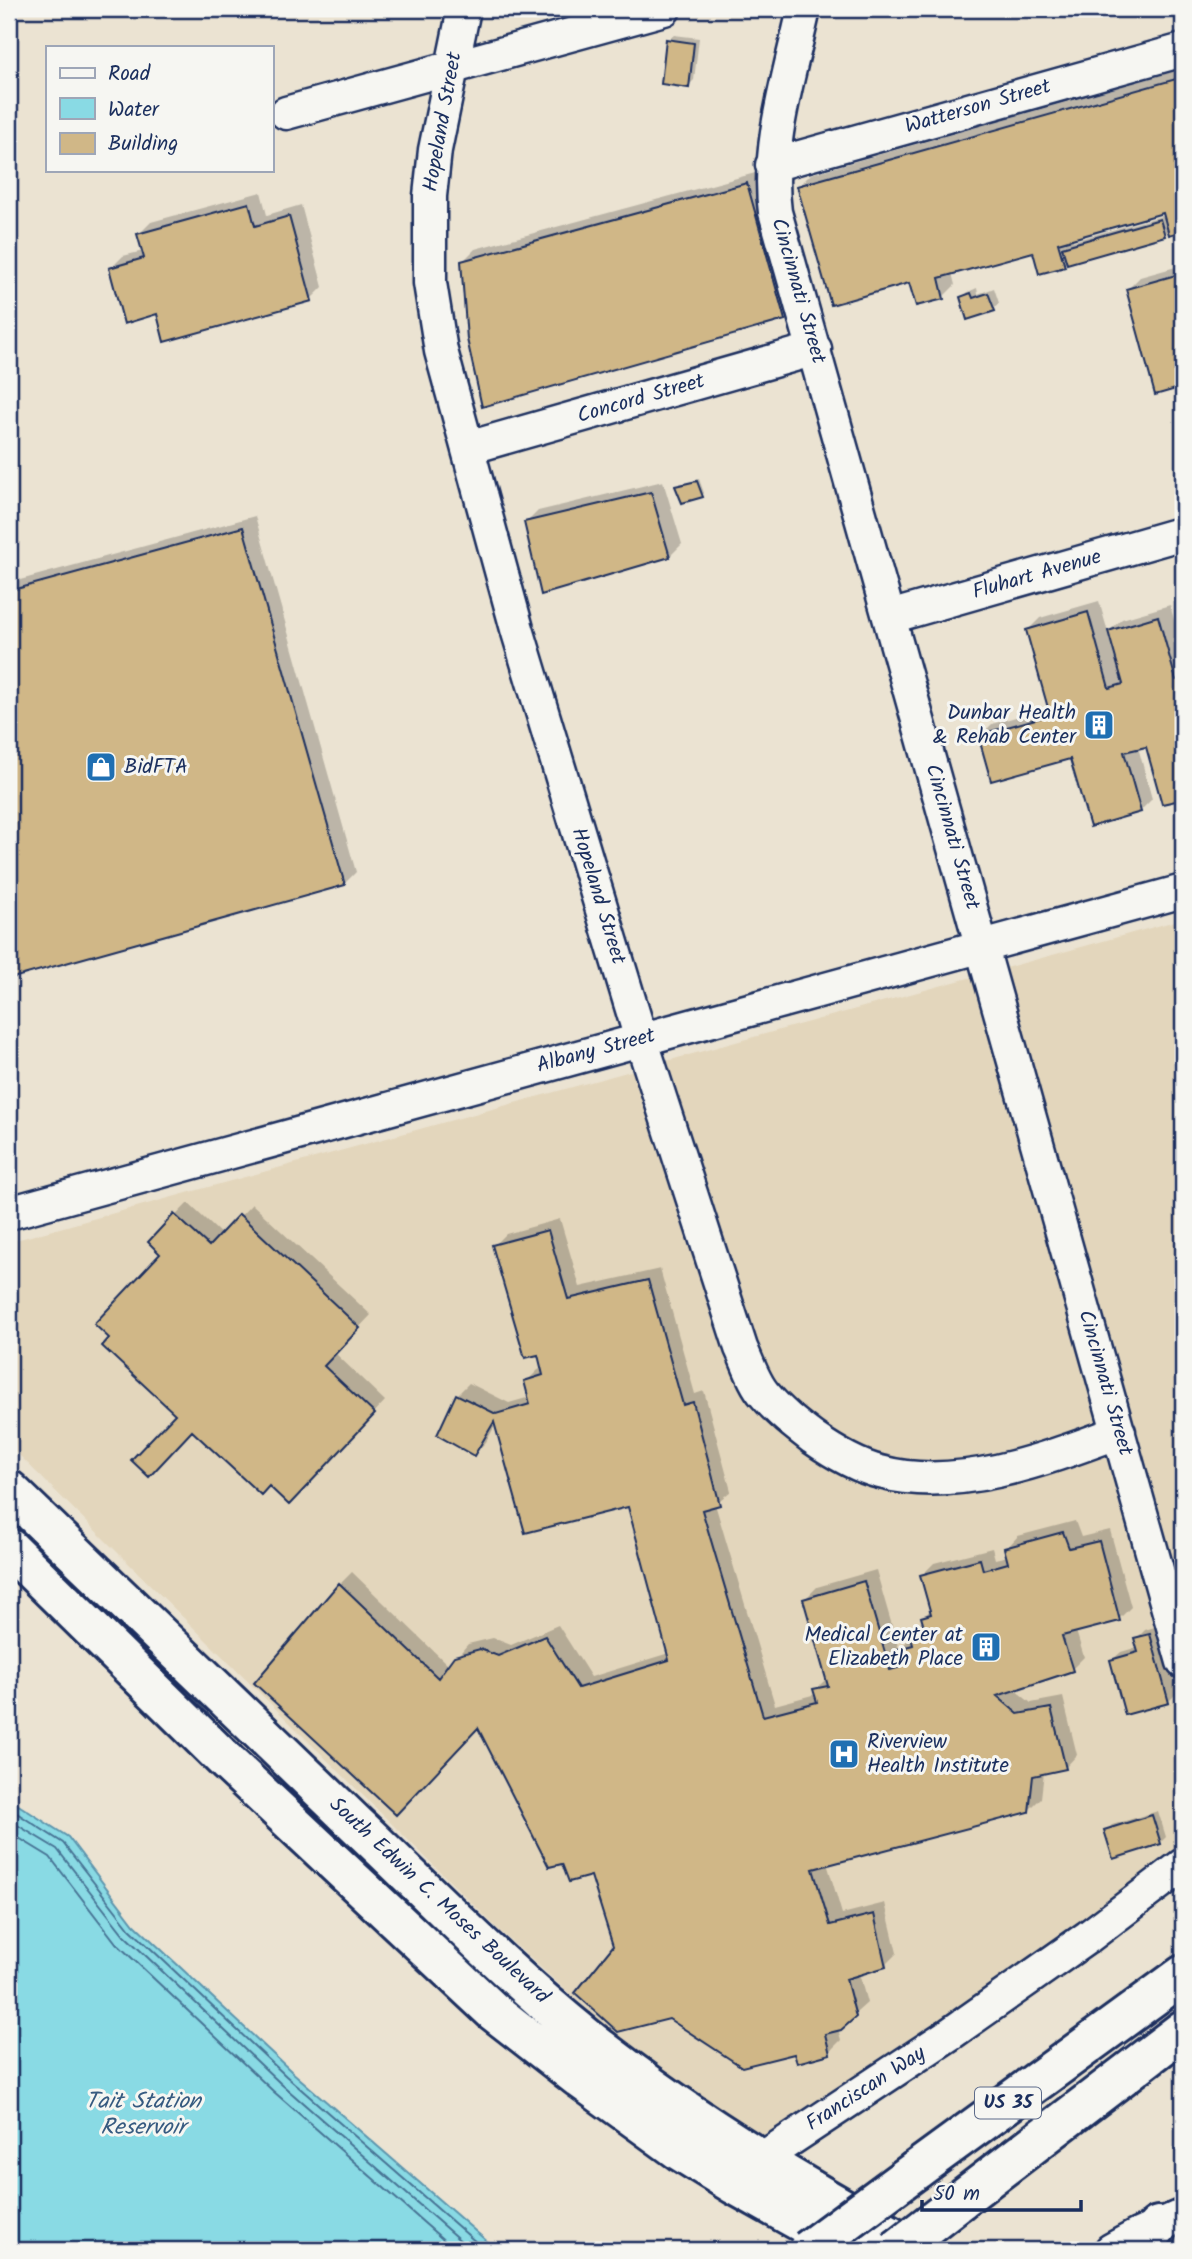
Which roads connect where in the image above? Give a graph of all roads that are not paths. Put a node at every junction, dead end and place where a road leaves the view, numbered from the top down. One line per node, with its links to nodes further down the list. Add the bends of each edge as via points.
1 (464, 9): 5 (street, Hopeland Street)
2 (664, 9): 5 (street)
3 (804, 9): 7 (street, Cincinnati Street)
4 (1183, 50): 7 (street, Watterson Street)
5 (451, 68): 6 (street); 9 (street, Hopeland Street, via 430,196 430,283 441,351)
6 (286, 113)
7 (772, 165): 8 (street, Cincinnati Street, via 775,212)
8 (815, 349): 9 (street, Concord Street); 11 (street, Cincinnati Street)
9 (468, 448): 14 (street, Hopeland Street, via 517,629)
10 (1183, 533): 11 (street, Fluhart Avenue)
11 (890, 617): 13 (street, Cincinnati Street)
12 (1183, 891): 13 (street, Albany Street)
13 (983, 945): 14 (street, Albany Street); 16 (street, Cincinnati Street)
14 (641, 1039): 15 (street, Albany Street); 16 (street, Hopeland Street, via 741,1348 764,1394 792,1423 852,1461 880,1472 918,1477 961,1477 1003,1470)
15 (9, 1213)
16 (1119, 1432): 19 (street, Cincinnati Street)
17 (9, 1490): 20 (main road, South Edwin C. Moses Boulevard)
18 (9, 1548): 21 (main road, South Edwin C. Moses Boulevard)
19 (1183, 1661)
20 (196, 1670): 21 (main road); 23 (main road, South Edwin C. Moses Boulevard)
21 (164, 1700): 24 (main road, South Edwin C. Moses Boulevard)
22 (1183, 1866): 29 (street, Franciscan Way, via 1009,1993)
23 (402, 1868): 24 (main road); 26 (main road, South Edwin C. Moses Boulevard)
24 (373, 1898): 27 (main road, South Edwin C. Moses Boulevard)
25 (1182, 1964): 31 (main road, US 35, bridge, via 1100,2035)
26 (517, 1976): 27 (main road); 29 (main road, South Edwin C. Moses Boulevard, via 586,2037 687,2111)
27 (489, 2007): 29 (main road, South Edwin C. Moses Boulevard, via 680,2151)
28 (1177, 2034): 33 (main road, US 35, bridge)
29 (748, 2172): 32 (main road, South Edwin C. Moses Boulevard); 34 (main road, South Edwin C. Moses Boulevard, via 821,2198)
30 (1160, 2231): 35 (street)
31 (808, 2250)
32 (851, 2250)
33 (896, 2250)
34 (918, 2250)
35 (1111, 2250)

